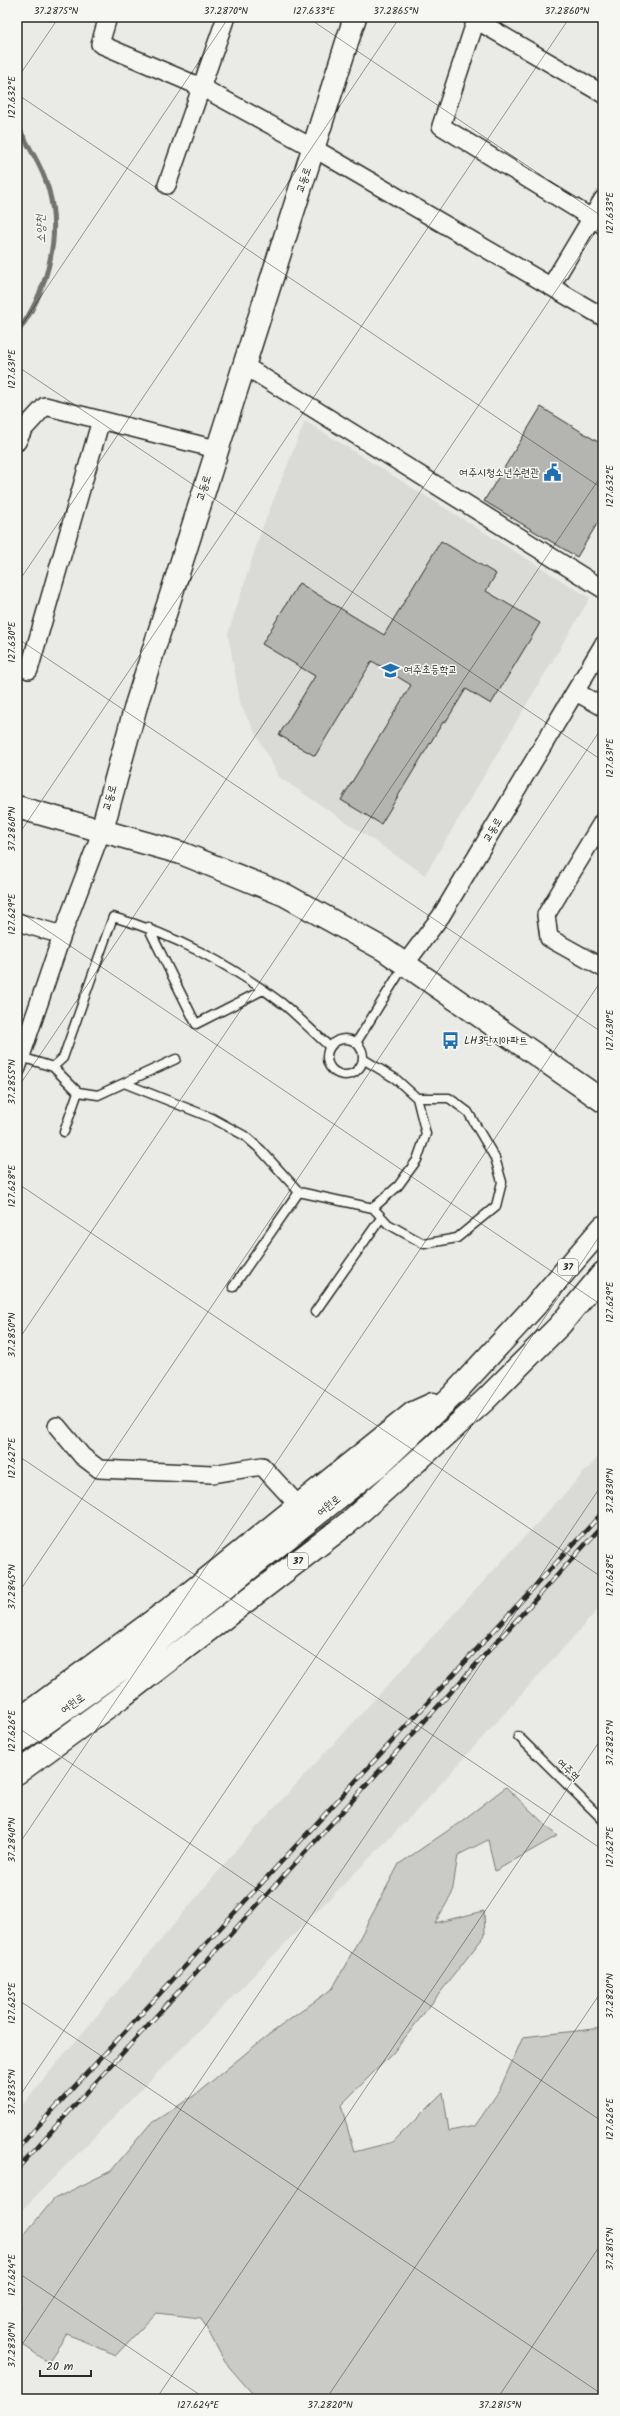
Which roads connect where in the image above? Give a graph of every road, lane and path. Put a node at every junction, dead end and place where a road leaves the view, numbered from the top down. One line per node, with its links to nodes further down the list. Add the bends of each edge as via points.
1 (108, 17): 5 (street, via 100,44)
2 (226, 17): 5 (street)
3 (355, 17): 7 (main road, 교동로)
4 (477, 18): 6 (street); 10 (street, via 441,126)
5 (201, 87): 7 (street); 8 (street)
6 (603, 94)
7 (314, 149): 11 (street); 13 (main road, 교동로)
8 (166, 185)
9 (603, 199): 10 (street)
10 (597, 222): 11 (street)
11 (551, 286): 12 (street)
12 (603, 317)
13 (245, 366): 16 (main road, 교동로); 17 (street)
14 (102, 420): 15 (street, via 45,406 23,430); 16 (street); 19 (street, via 29,670)
15 (17, 442)
16 (216, 449): 23 (main road, 교동로, via 137,702)
17 (603, 590)
18 (603, 645): 20 (street, 교동로)
19 (17, 666)
20 (576, 692): 21 (street); 28 (street, 교동로, via 441,916)
21 (603, 707)
22 (17, 807): 23 (main road)
23 (102, 830): 27 (street); 28 (main road, via 180,853 286,895)
24 (601, 831): 29 (street, via 546,914 549,938)
25 (17, 922): 27 (street)
26 (148, 928): 30 (lane, via 239,973); 30 (lane, via 196,1024); 36 (lane, via 113,917 63,1058)
27 (62, 935): 35 (street)
28 (405, 964): 31 (lane); 40 (main road)
29 (603, 968)
30 (263, 990): 32 (lane)
31 (356, 1044): 32 (lane, via 351,1040 340,1040); 34 (lane)
32 (330, 1047): 34 (lane, via 328,1064 336,1073 353,1073 358,1070)
33 (176, 1059): 37 (lane)
34 (363, 1059): 39 (lane, via 396,1079)
35 (19, 1063): 36 (lane)
36 (53, 1067): 38 (lane)
37 (124, 1083): 38 (lane, via 98,1095); 42 (lane, via 198,1111 245,1136)
38 (78, 1092): 41 (lane)
39 (417, 1098): 43 (lane, via 426,1134 417,1160 398,1186); 44 (lane, via 449,1098 468,1112 497,1164 502,1182 496,1206 457,1238 424,1244)
40 (603, 1101)
41 (64, 1132)
42 (299, 1192): 43 (lane); 47 (lane)
43 (373, 1208): 44 (lane)
44 (381, 1218): 48 (lane)
45 (603, 1227): 49 (main road, 여원로 / 37)
46 (603, 1273): 55 (main road, 여원로 / 37, via 560,1325 484,1401 348,1522 124,1695)
47 (233, 1287)
48 (315, 1312)
49 (452, 1396): 51 (main road, via 412,1413); 54 (main road, 여원로 / 37, via 372,1471 133,1661)
50 (57, 1426): 51 (street, via 82,1456 99,1469 212,1474 262,1466)
51 (298, 1505): 52 (main road, via 176,1602)
52 (17, 1721)
53 (518, 1736): 56 (lane, 여주역)
54 (17, 1743)
55 (17, 1773)
56 (603, 1820)

